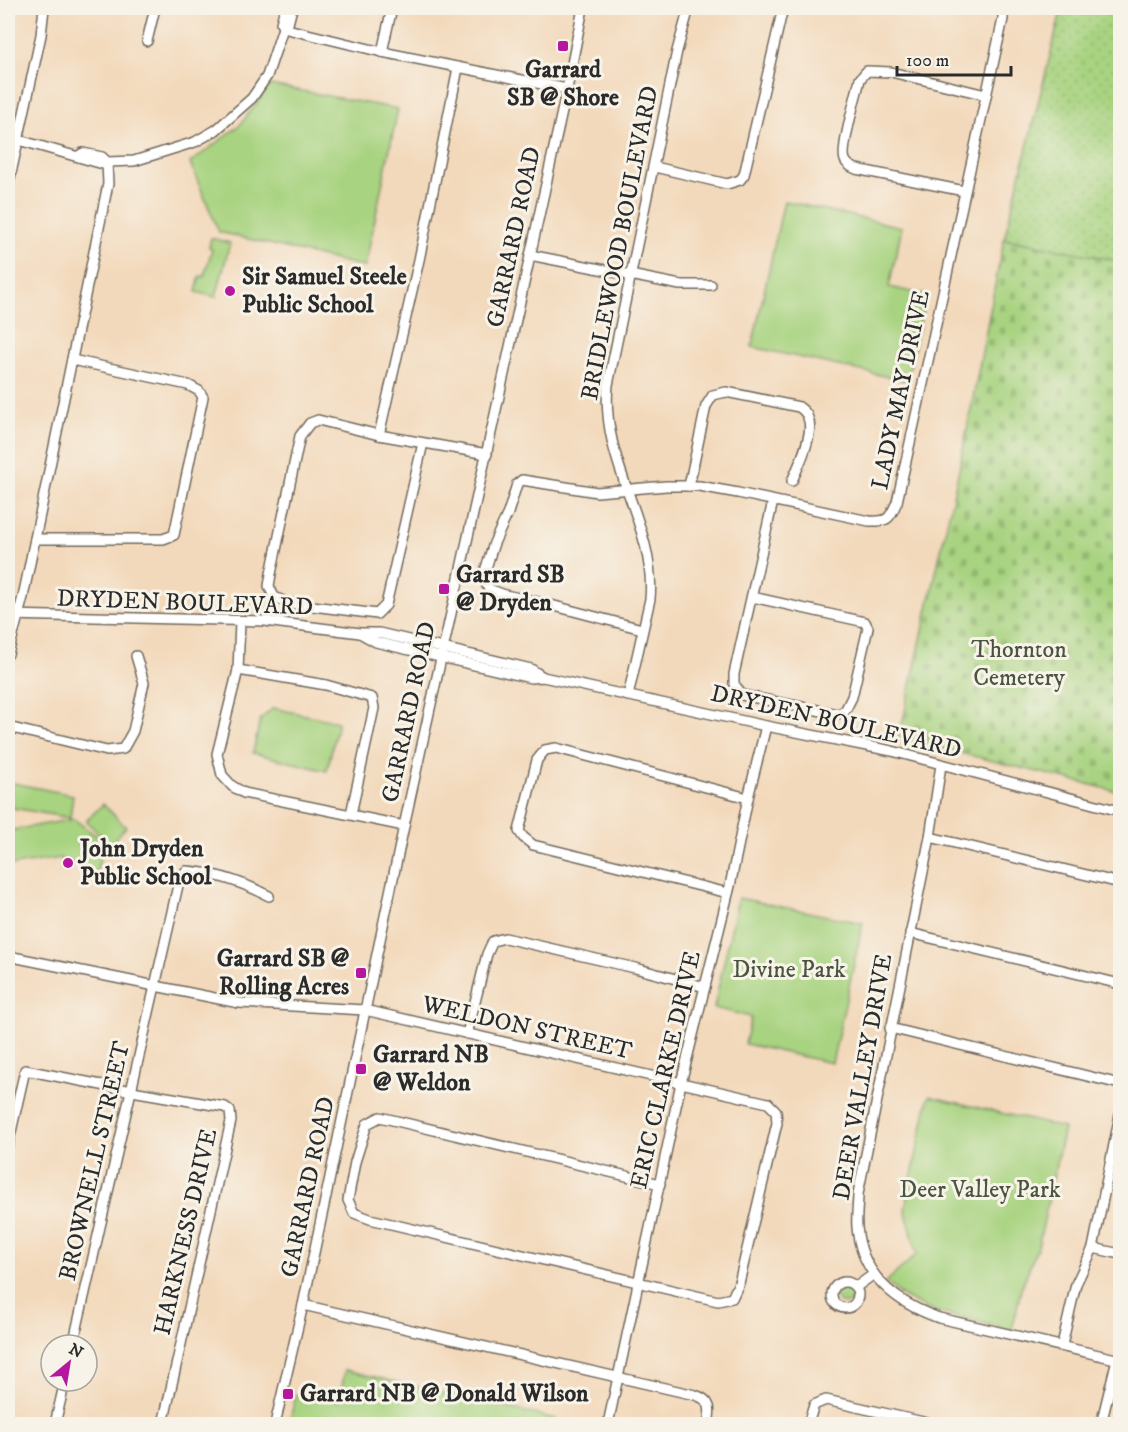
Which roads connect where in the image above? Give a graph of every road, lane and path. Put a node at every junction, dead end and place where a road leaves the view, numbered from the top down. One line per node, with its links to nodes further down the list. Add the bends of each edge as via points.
1 (44, 8): 17 (street)
2 (155, 8): 11 (street)
3 (285, 8): 10 (street)
4 (292, 8): 10 (street)
5 (392, 8): 12 (street)
6 (583, 8): 14 (street, GARRARD ROAD)
7 (688, 8): 19 (street, BRIDLEWOOD BOULEVARD)
8 (783, 8): 19 (street, via 740,180 727,184)
9 (1003, 8): 15 (street, LADY MAY DRIVE)
10 (283, 28): 12 (street); 18 (street, via 267,76 252,98 216,130 195,142 134,161)
11 (147, 41)
12 (382, 52): 13 (street)
13 (458, 68): 14 (street); 26 (street)
14 (567, 89): 22 (street, GARRARD ROAD)
15 (986, 95): 21 (street, LADY MAY DRIVE); 21 (street, via 891,72 867,71 860,79 844,145 847,164 856,169)
16 (8, 138): 17 (street)
17 (18, 141): 18 (street, via 78,156 83,153 102,157); 20 (street)
18 (107, 162): 25 (street, via 108,184)
19 (655, 167): 23 (street, BRIDLEWOOD BOULEVARD)
20 (8, 187)
21 (964, 191): 32 (street, LADY MAY DRIVE, via 897,502 890,517 882,522 869,521)
22 (530, 255): 23 (street); 28 (street, GARRARD ROAD)
23 (631, 276): 24 (street, via 680,285); 31 (street, BRIDLEWOOD BOULEVARD, via 606,403 612,446)
24 (711, 285)
25 (72, 360): 33 (street); 33 (street, via 188,385 203,397 174,534 163,539)
26 (379, 435): 27 (street); 27 (street, via 318,420 310,423 300,436 269,586 274,597 288,603 376,614 386,605)
27 (423, 443): 28 (street)
28 (487, 454): 39 (street, GARRARD ROAD)
29 (792, 481): 30 (street, via 803,457 810,424 808,415 799,407 726,392 713,395 706,406)
30 (689, 486): 31 (street, LADY MAY DRIVE); 32 (street, LADY MAY DRIVE)
31 (626, 490): 38 (street, BRIDLEWOOD BOULEVARD, via 644,541 652,583); 38 (street, LADY MAY DRIVE, via 597,492 522,480 494,543 484,578 489,589 499,594)
32 (773, 501): 34 (street)
33 (35, 539): 36 (street)
34 (752, 597): 34 (street, via 734,674 736,689 742,696 837,714 845,711 852,698 868,628 865,621)
35 (8, 615): 36 (street, DRYDEN BOULEVARD)
36 (18, 616): 37 (street, DRYDEN BOULEVARD); 40 (street)
37 (240, 622): 39 (street, DRYDEN BOULEVARD, via 265,621 360,633 376,642); 42 (street)
38 (642, 629): 43 (street, BRIDLEWOOD BOULEVARD)
39 (442, 653): 43 (street, DRYDEN BOULEVARD, via 531,669 543,676); 50 (street, GARRARD ROAD)
40 (8, 654)
41 (136, 656): 45 (street, via 144,683 133,731 123,749 107,751)
42 (238, 670): 49 (street, via 217,754 222,775 244,793); 49 (street, via 326,685 372,698 374,708)
43 (628, 696): 44 (street, DRYDEN BOULEVARD)
44 (766, 726): 46 (street, DRYDEN BOULEVARD, via 892,751); 47 (street, ERIC CLARKE DRIVE)
45 (8, 727)
46 (941, 765): 48 (street, DRYDEN BOULEVARD); 51 (street, DEER VALLEY DRIVE)
47 (748, 798): 53 (street, ERIC CLARKE DRIVE); 53 (street, via 556,748 545,750 537,760 519,831 533,844)
48 (1120, 811)
49 (351, 814): 50 (street)
50 (404, 826): 60 (street, GARRARD ROAD)
51 (930, 837): 52 (street); 55 (street, DEER VALLEY DRIVE)
52 (1120, 883)
53 (728, 893): 59 (street, ERIC CLARKE DRIVE)
54 (269, 896): 58 (street, BROWNELL STREET, via 244,883 204,872 186,872 179,881)
55 (910, 933): 57 (street); 61 (street, DEER VALLEY DRIVE)
56 (8, 956): 58 (street, WELDON STREET)
57 (1120, 984)
58 (155, 986): 60 (street, WELDON STREET, via 239,1003); 65 (street, BROWNELL STREET)
59 (705, 987): 62 (street, via 506,938 493,941 487,954); 63 (street, ERIC CLARKE DRIVE)
60 (365, 1010): 62 (street, WELDON STREET); 74 (street, GARRARD ROAD)
61 (890, 1028): 64 (street); 71 (street, DEER VALLEY DRIVE, via 858,1194 857,1227)
62 (467, 1034): 63 (street, WELDON STREET)
63 (681, 1083): 68 (street, ERIC CLARKE DRIVE); 72 (street, WELDON STREET, via 768,1103 776,1111 777,1123 739,1283 732,1298 718,1301)
64 (1120, 1084)
65 (132, 1091): 67 (street, via 25,1070); 75 (street, BROWNELL STREET); 83 (street, HARKNESS DRIVE, via 225,1107 230,1111 231,1121)
66 (1120, 1115): 69 (street)
67 (8, 1145)
68 (660, 1184): 72 (street, ERIC CLARKE DRIVE); 72 (street, via 380,1117 366,1124 355,1162 348,1200 354,1213)
69 (1093, 1248): 70 (street); 76 (street, via 1076,1284)
70 (1120, 1254)
71 (874, 1274): 73 (street); 76 (street, DEER VALLEY DRIVE, via 886,1289 918,1311)
72 (638, 1281): 78 (street, ERIC CLARKE DRIVE)
73 (856, 1287)
74 (303, 1305): 78 (street); 84 (street, GARRARD ROAD)
75 (76, 1333)
76 (1062, 1345): 77 (street, DEER VALLEY DRIVE)
77 (1118, 1359): 89 (street)
78 (617, 1377): 85 (street, ERIC CLARKE DRIVE); 86 (street, via 704,1398 711,1410)
79 (63, 1393): 82 (street)
80 (8, 1423): 81 (street)
81 (14, 1425)
82 (56, 1425)
83 (163, 1425)
84 (275, 1425)
85 (608, 1425)
86 (708, 1425)
87 (808, 1425): 88 (street, via 814,1405 826,1400)
88 (932, 1425)
89 (1101, 1425)

